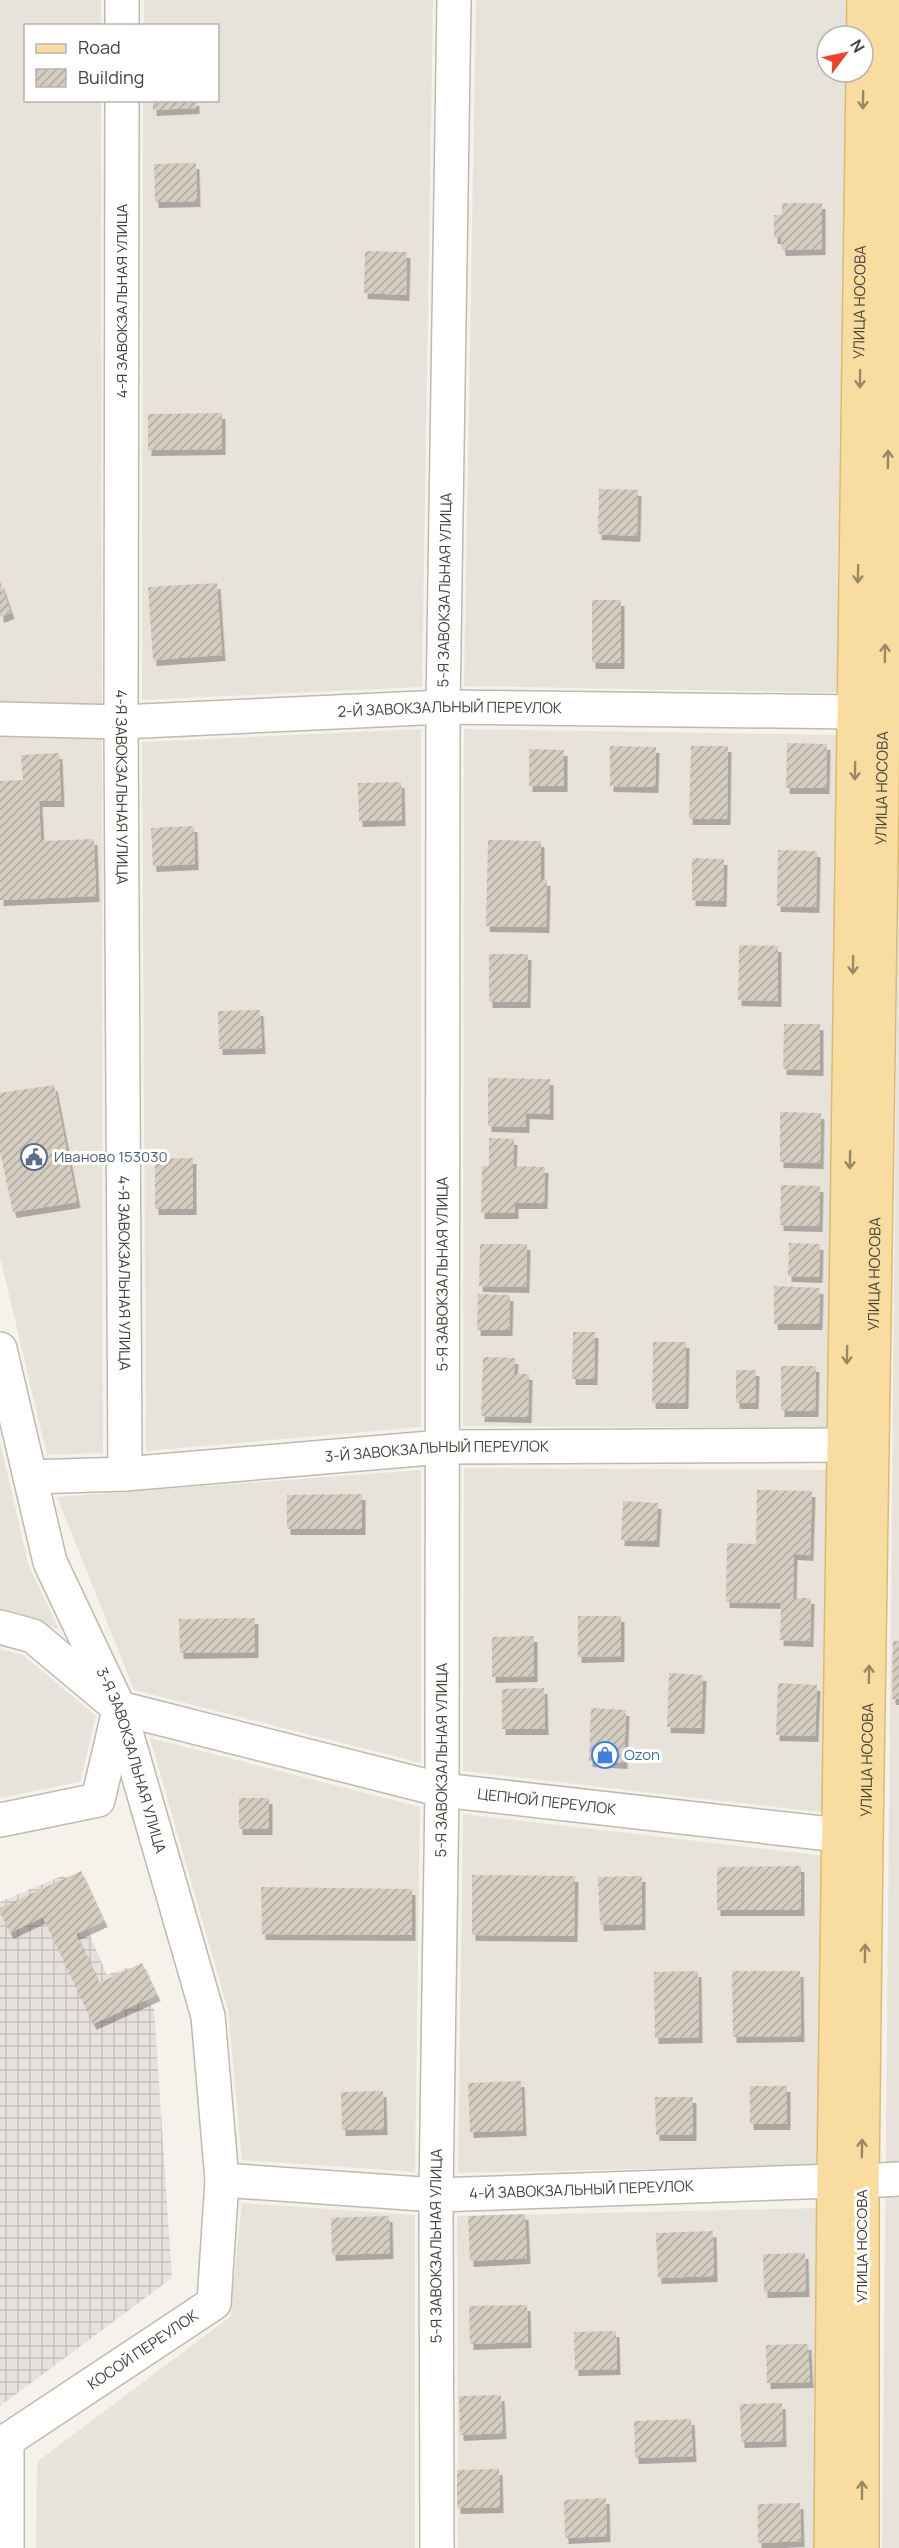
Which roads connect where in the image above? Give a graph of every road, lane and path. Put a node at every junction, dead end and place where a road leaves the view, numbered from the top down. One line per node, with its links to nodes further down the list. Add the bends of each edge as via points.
1 (122, 0): 5 (street)
2 (454, 0): 7 (street, 5-Я ЗАВОКЗАЛЬНАЯ УЛИЦА)
3 (864, 0): 8 (main road, УЛИЦА НОСОВА, one-way to 8)
4 (894, 0): 8 (main road, УЛИЦА НОСОВА, one-way to 4)
5 (122, 24)
6 (122, 102): 10 (street, 4-Я ЗАВОКЗАЛЬНАЯ УЛИЦА)
7 (443, 707): 8 (street, 2-Й ЗАВОКЗАЛЬНЫЙ ПЕРЕУЛОК); 10 (street, 2-Й ЗАВОКЗАЛЬНЫЙ ПЕРЕУЛОК); 13 (street, 5-Я ЗАВОКЗАЛЬНАЯ УЛИЦА)
8 (880, 712): 12 (main road, УЛИЦА НОСОВА)
9 (0, 719): 10 (street, 2-Й ЗАВОКЗАЛЬНЫЙ ПЕРЕУЛОК)
10 (121, 722): 14 (street, 4-Я ЗАВОКЗАЛЬНАЯ УЛИЦА)
11 (0, 1349): 15 (street, 3-Я ЗАВОКЗАЛЬНАЯ УЛИЦА)
12 (860, 1445): 13 (street, 3-Й ЗАВОКЗАЛЬНЫЙ ПЕРЕУЛОК); 20 (main road, УЛИЦА НОСОВА)
13 (442, 1447): 14 (street, 3-Й ЗАВОКЗАЛЬНЫЙ ПЕРЕУЛОК); 18 (street, 5-Я ЗАВОКЗАЛЬНАЯ УЛИЦА)
14 (125, 1474): 15 (street, 3-Й ЗАВОКЗАЛЬНЫЙ ПЕРЕУЛОК)
15 (30, 1477): 17 (street, 3-Я ЗАВОКЗАЛЬНАЯ УЛИЦА, via 50,1562)
16 (0, 1627): 17 (street, via 33,1636)
17 (119, 1708): 18 (street, ЦЕПНОЙ ПЕРЕУЛОК); 19 (street, via 98,1800); 22 (street, 3-Я ЗАВОКЗАЛЬНАЯ УЛИЦА, via 208,2016)
18 (442, 1790): 20 (street, ЦЕПНОЙ ПЕРЕУЛОК); 24 (street, 5-Я ЗАВОКЗАЛЬНАЯ УЛИЦА)
19 (0, 1820)
20 (852, 1838): 23 (main road, УЛИЦА НОСОВА)
21 (899, 2179): 23 (street, 4-Й ЗАВОКЗАЛЬНЫЙ ПЕРЕУЛОК)
22 (222, 2180): 24 (street, 4-Й ЗАВОКЗАЛЬНЫЙ ПЕРЕУЛОК); 25 (street, КОСОЙ ПЕРЕУЛОК, via 214,2302)
23 (848, 2181): 24 (street, 4-Й ЗАВОКЗАЛЬНЫЙ ПЕРЕУЛОК); 28 (main road, УЛИЦА НОСОВА); 29 (main road, УЛИЦА НОСОВА, one-way to 23)
24 (436, 2195): 27 (street, 5-Я ЗАВОКЗАЛЬНАЯ УЛИЦА)
25 (3, 2443): 26 (street)
26 (7, 2548)
27 (436, 2548)
28 (831, 2548)
29 (862, 2548)

